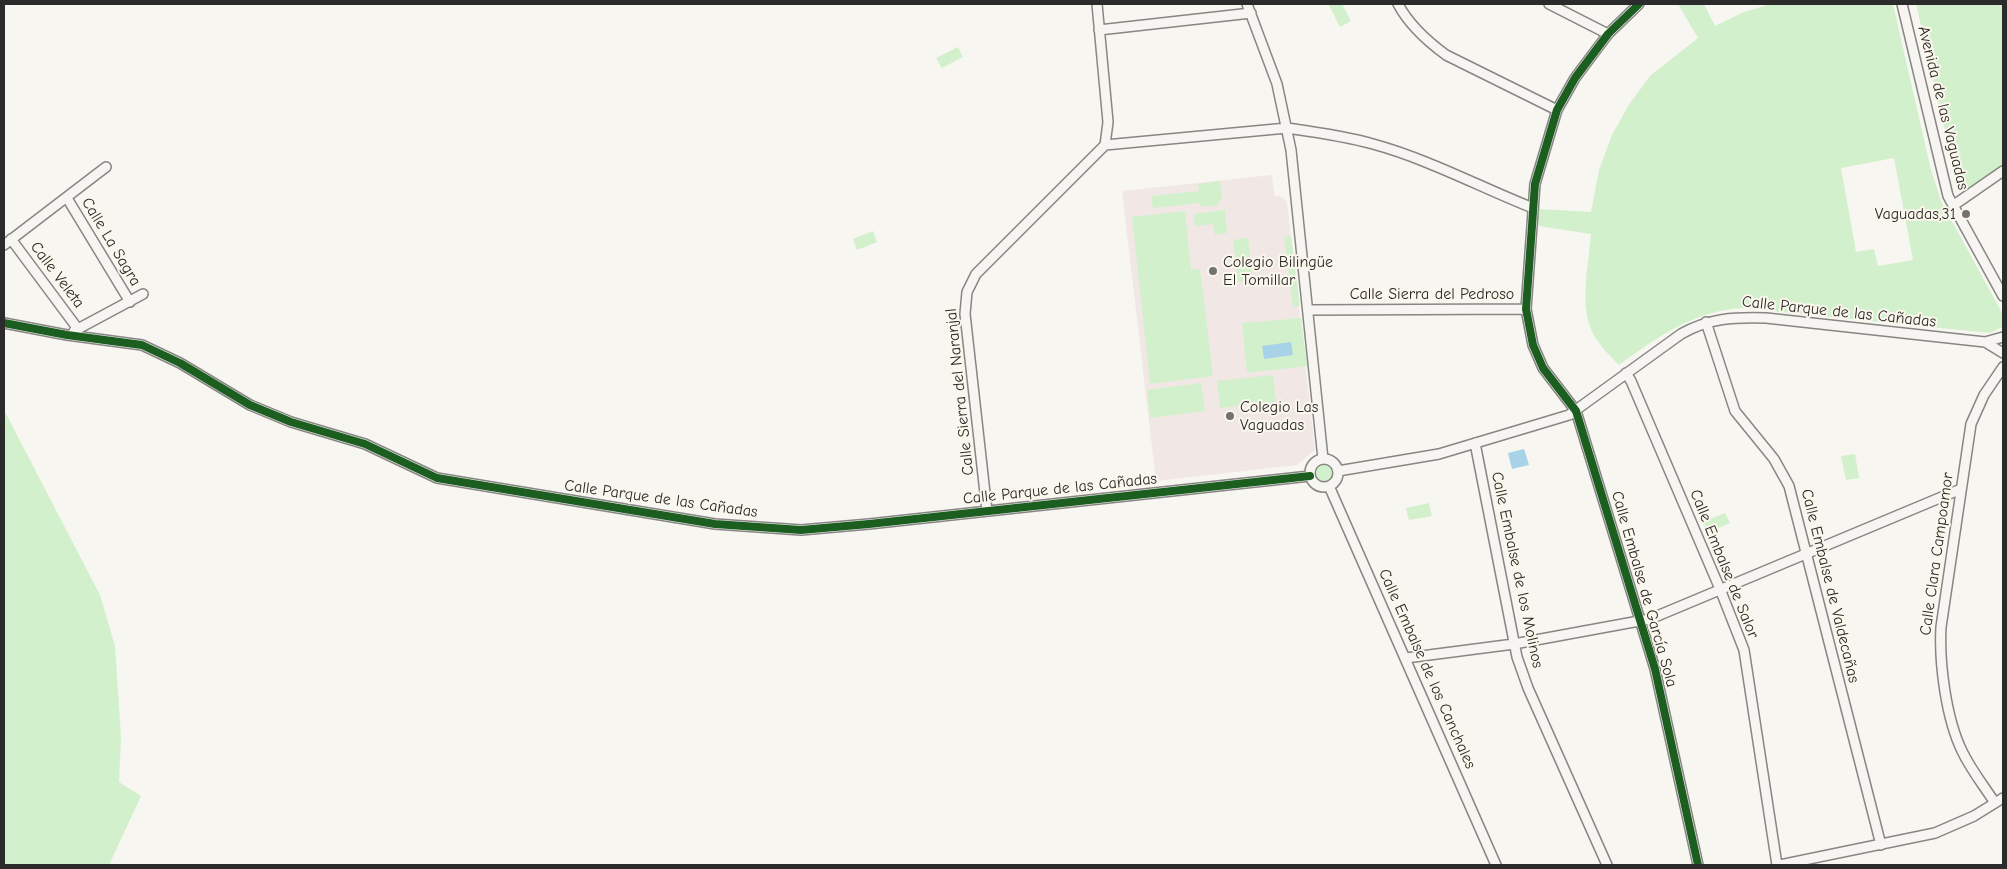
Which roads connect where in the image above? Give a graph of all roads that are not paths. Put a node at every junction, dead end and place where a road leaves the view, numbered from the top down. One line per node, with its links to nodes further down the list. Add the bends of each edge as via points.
1 (1097, 4): 8 (street)
2 (1247, 4): 7 (street)
3 (1398, 4): 10 (street, via 1411,23 1446,55)
4 (1549, 4): 9 (street)
5 (1639, 4): 9 (street)
6 (1902, 4): 16 (street, Avenida de las Vaguadas, via 1942,176)
7 (1251, 13): 8 (street); 11 (street, via 1277,84)
8 (1099, 30): 12 (street, via 1108,122)
9 (1608, 34): 10 (street, via 1575,78)
10 (1557, 110): 17 (street, via 1537,177)
11 (1287, 128): 12 (street); 17 (street, via 1372,143); 23 (street)
12 (1105, 145): 41 (street, Calle Sierra del Naranjal, via 982,267 967,292 964,314)
13 (106, 168): 15 (street)
14 (2003, 171): 16 (street)
15 (67, 198): 18 (street); 21 (street, Calle La Sagra)
16 (1954, 205): 20 (street, Avenida de las Vaguadas)
17 (1532, 208): 22 (street)
18 (8, 242): 26 (street, Calle Veleta)
19 (144, 294): 21 (street)
20 (2003, 296)
21 (130, 302): 26 (street)
22 (1526, 309): 23 (street, Calle Sierra del Pedroso); 34 (street, via 1542,368)
23 (1309, 310): 36 (street)
24 (1706, 322): 29 (street, Calle Parque de las Cañadas, via 1732,317 1766,318); 33 (street, Calle Parque de las Cañadas, via 1681,334); 42 (street, Calle Embalse de Valdecañas, via 1735,411 1774,460 1789,486)
25 (4, 323): 27 (street, Calle Parque de las Cañadas)
26 (78, 329): 27 (street)
27 (67, 335): 41 (street, Calle Parque de las Cañadas, via 142,345 180,363 250,405 291,422 365,444 437,478 715,524 801,530)
28 (2003, 337): 29 (street, Calle Parque de las Cañadas)
29 (1985, 342): 31 (street, Calle Parque de las Cañadas)
30 (2003, 342): 31 (street)
31 (2003, 352)
32 (2003, 367): 40 (street, Calle Clara Campoamor, via 1984,395 1971,424)
33 (1626, 373): 34 (street, Calle Parque de las Cañadas); 43 (street, Calle Embalse de Salor)
34 (1576, 411): 35 (street, Calle Parque de las Cañadas, via 1545,424); 44 (street, Calle Embalse de García Sola)
35 (1475, 443): 37 (street, Calle Parque de las Cañadas, via 1439,454); 45 (street, Calle Embalse de los Molinos)
36 (1323, 459): 37 (street, via 1334,464); 38 (street, via 1315,462)
37 (1338, 471): 39 (street, via 1336,480)
38 (1310, 476): 39 (street, via 1317,485); 41 (street, Calle Parque de las Cañadas)
39 (1329, 486): 46 (street, Calle Embalse de los Canchales)
40 (1961, 489): 42 (street); 47 (street, Calle Clara Campoamor, via 1941,627 1941,669 1961,750)
41 (987, 511)
42 (1806, 553): 43 (street); 48 (street, Calle Embalse de Valdecañas)
43 (1720, 589): 44 (street); 52 (street, Calle Embalse de Salor, via 1744,650)
44 (1640, 622): 45 (street); 51 (street, Calle Embalse de García Sola, via 1655,669)
45 (1514, 644): 46 (street); 50 (street, Calle Embalse de los Molinos, via 1528,688)
46 (1406, 658): 49 (street, Calle Embalse de los Canchales)
47 (1999, 800): 48 (street, via 1947,829)
48 (1881, 845): 52 (street)
49 (1496, 865)
50 (1607, 865)
51 (1698, 865)
52 (1778, 865)

